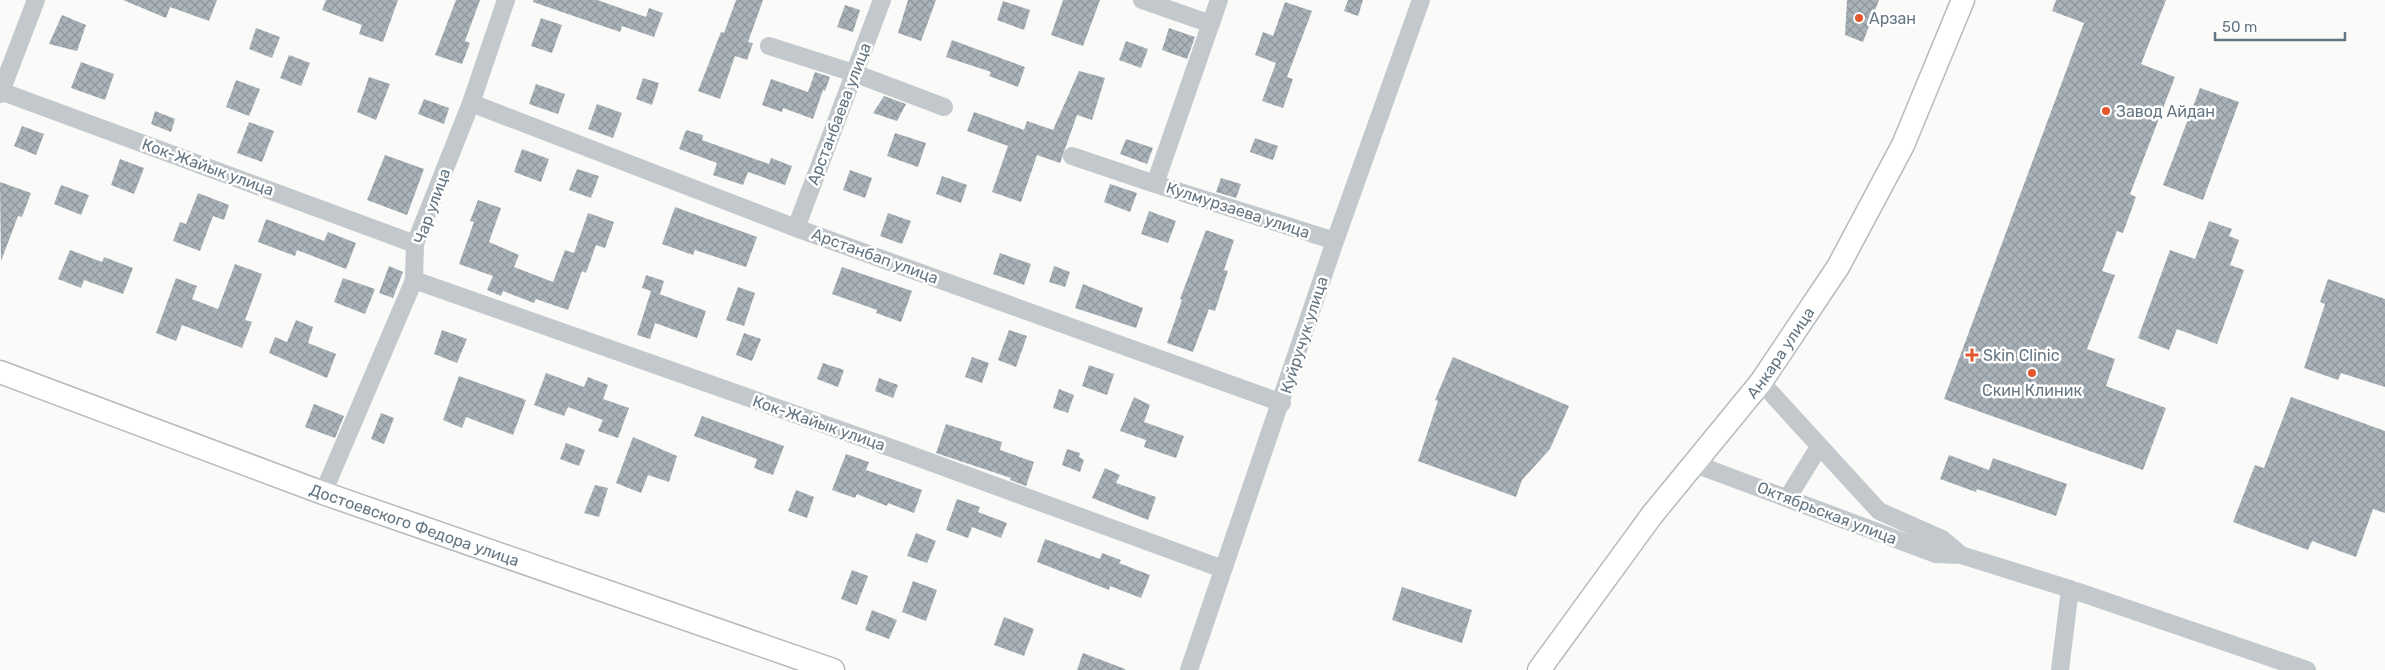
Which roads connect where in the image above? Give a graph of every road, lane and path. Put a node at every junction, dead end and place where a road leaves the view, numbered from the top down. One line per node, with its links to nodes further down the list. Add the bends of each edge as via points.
1 (36, 0): 11 (street)
2 (506, 0): 12 (street, Чар улица)
3 (882, 0): 10 (street, Арстанбаева улица)
4 (1142, 0): 8 (street)
5 (1219, 0): 8 (street, Кулмурзаева улица)
6 (1421, 0): 17 (street, Куйручук улица)
7 (1963, 0): 21 (main road, Анкара улица, via 1903,145 1872,206 1838,267)
8 (1211, 24): 15 (street, Кулмурзаева улица)
9 (769, 46): 10 (street)
10 (854, 73): 13 (street); 16 (street, Арстанбаева улица)
11 (0, 92): 18 (street, Кок-Жайык улица)
12 (471, 103): 16 (street, Арстанбап улица); 18 (street, Чар улица)
13 (944, 107)
14 (1072, 156): 15 (street)
15 (1155, 184): 17 (street, Кулмурзаева улица)
16 (796, 228): 22 (street, Арстанбап улица)
17 (1335, 242): 22 (street, Куйручук улица)
18 (415, 244): 19 (street, Чар улица)
19 (414, 280): 25 (street, Чар улица); 28 (street, Кок-Жайык улица, via 900,451)
20 (0, 372): 25 (main road, Достоевского Федора улица)
21 (1761, 382): 23 (street, Октябрьская улица); 24 (main road, Анкара улица)
22 (1282, 403): 28 (street, Куйручук улица)
23 (1819, 447): 26 (street); 27 (street, Октябрьская улица, via 1879,511 1942,539)
24 (1695, 464): 26 (street, Октябрьская улица); 32 (main road, Анкара улица, via 1652,515)
25 (324, 493): 30 (main road, Достоевского Федора улица)
26 (1788, 497): 27 (street, Октябрьская улица, via 1936,554)
27 (1961, 555): 29 (street, Октябрьская улица)
28 (1222, 569): 31 (street, Куйручук улица)
29 (2070, 589): 33 (street); 34 (street, Октябрьская улица)
30 (833, 670)
31 (1189, 670)
32 (1539, 670)
33 (2060, 670)
34 (2307, 670)

